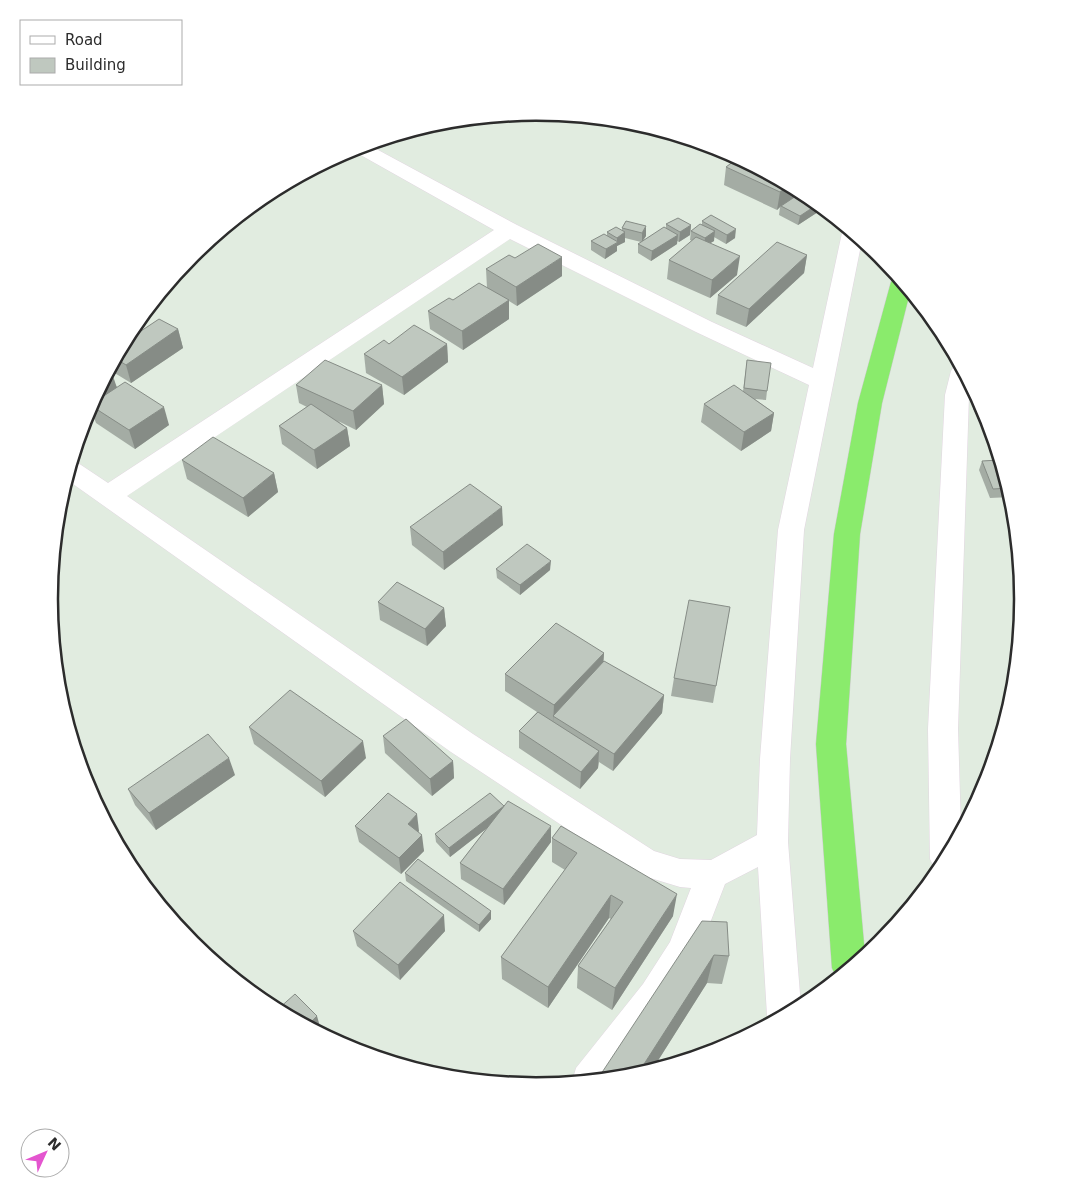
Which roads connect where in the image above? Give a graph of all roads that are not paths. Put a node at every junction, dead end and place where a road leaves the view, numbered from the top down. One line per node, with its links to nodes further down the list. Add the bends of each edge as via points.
1 (367, 152): 2 (street)
2 (509, 230): 5 (street, via 704,327); 8 (street)
3 (851, 240): 5 (street)
4 (900, 290): 12 (highway, via 870,403 847,534 831,744)
5 (821, 380): 9 (street, via 791,530)
6 (960, 381): 10 (street, via 957,395 943,729)
7 (75, 473): 8 (street)
8 (108, 496): 11 (street, via 462,742 644,863 680,873)
9 (772, 842): 11 (street); 13 (street)
10 (946, 844)
11 (713, 874): 14 (street, via 683,951 655,996)
12 (848, 960)
13 (783, 1007)
14 (594, 1073)

